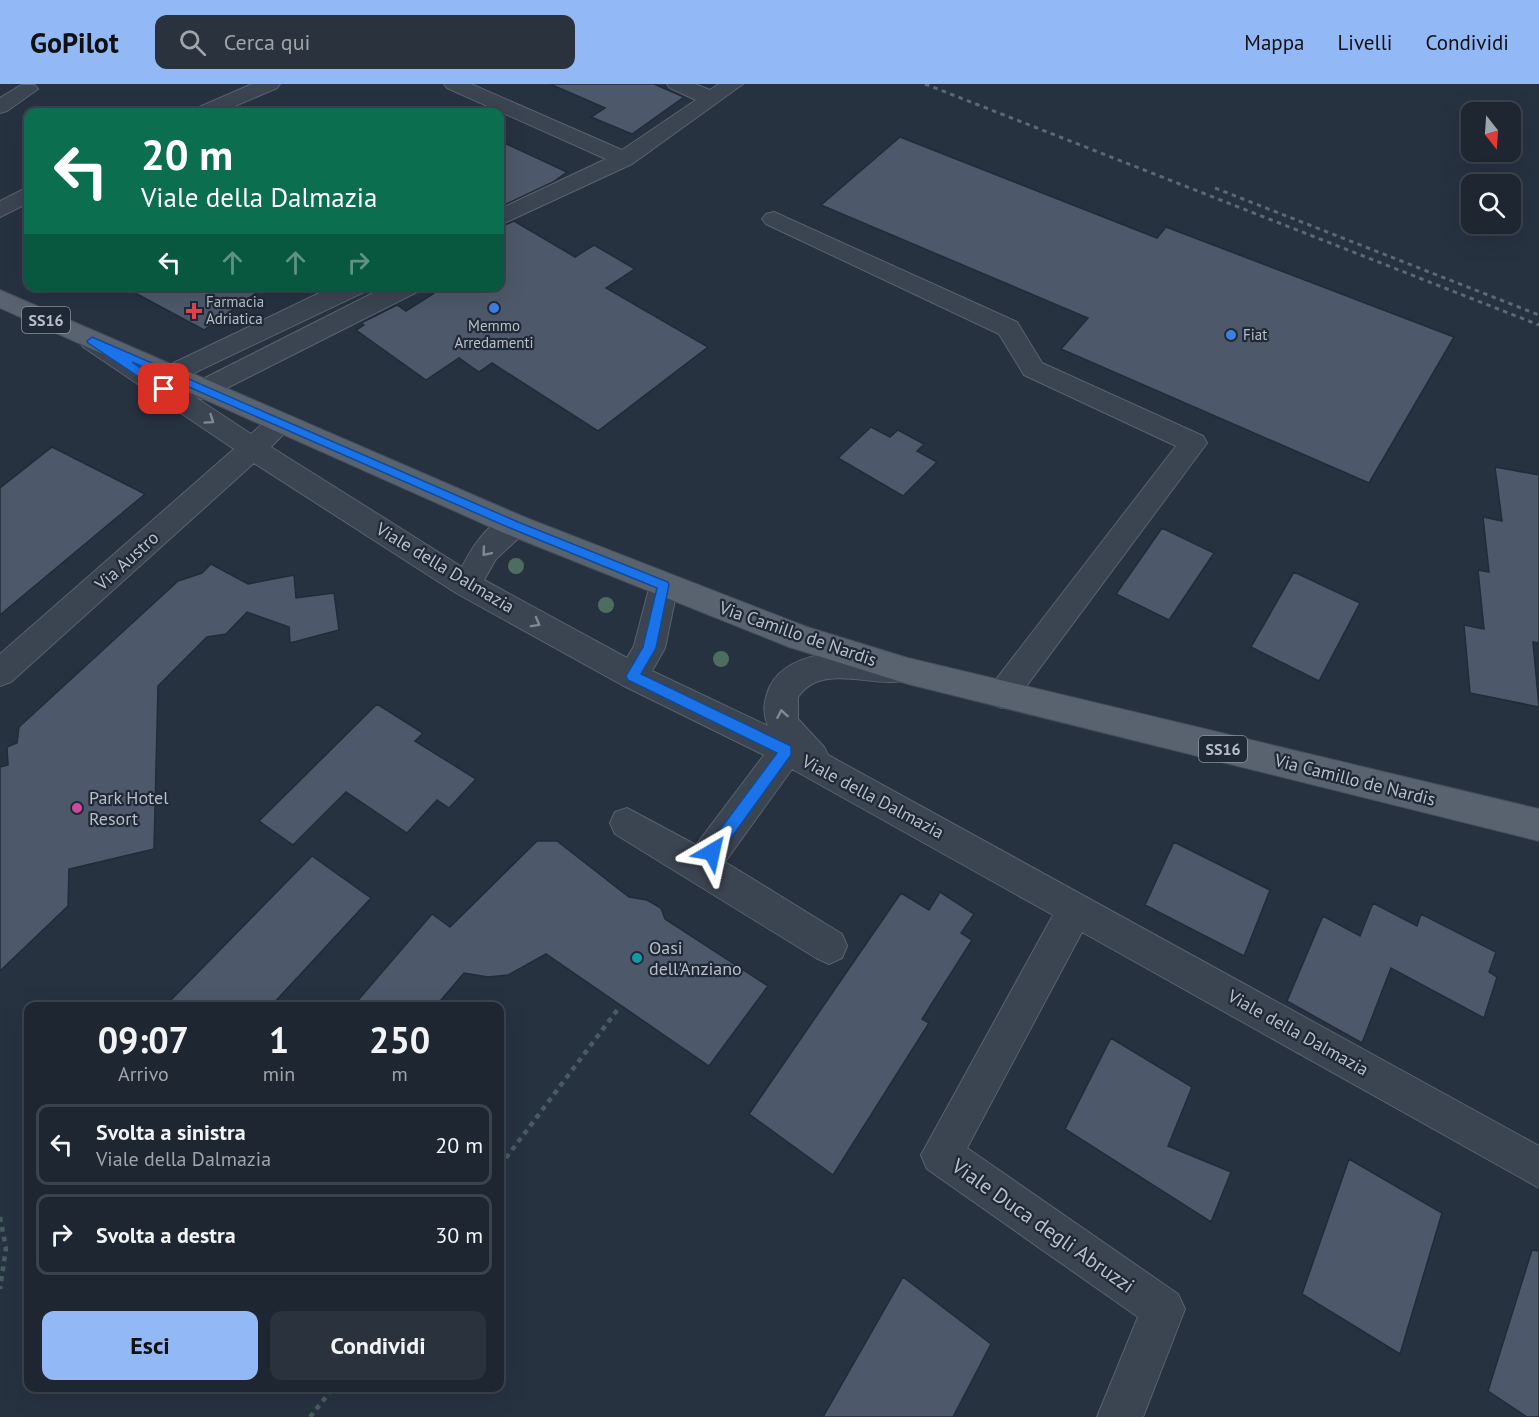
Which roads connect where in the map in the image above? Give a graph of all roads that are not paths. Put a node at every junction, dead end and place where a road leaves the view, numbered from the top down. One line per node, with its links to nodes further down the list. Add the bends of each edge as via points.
1 (270, 84): 8 (street)
2 (454, 84): 9 (street)
3 (677, 84): 6 (street)
4 (733, 84): 6 (street)
5 (28, 90): 7 (street)
6 (712, 99): 9 (street)
7 (0, 107)
8 (222, 108)
9 (624, 159): 12 (street)
10 (24, 196): 11 (street)
11 (0, 210)
12 (504, 216)
13 (774, 219): 30 (street, via 1008,328 1033,369 1193,443)
14 (533, 224): 15 (street)
15 (504, 238)
16 (345, 291): 20 (street)
17 (398, 291): 21 (street)
18 (0, 298): 19 (main road, SS16)
19 (92, 341): 20 (main road, Via Camillo de Nardis / SS16); 23 (street, Viale della Dalmazia, one-way to 23)
20 (170, 375): 21 (main road, Via Camillo de Nardis / SS16)
21 (202, 390): 22 (main road, Via Camillo de Nardis / SS16)
22 (280, 424): 23 (street, Via Austro); 24 (main road, Via Camillo de Nardis / SS16)
23 (253, 449): 25 (street, Viale della Dalmazia); 28 (street, Via Austro)
24 (514, 525): 25 (street, one-way to 25, via 485,551); 26 (main road, Via Camillo de Nardis / SS16)
25 (467, 585): 29 (street, Viale della Dalmazia, one-way to 29)
26 (663, 585): 27 (main road, Via Camillo de Nardis / SS16, via 800,638); 29 (street, via 649,648)
27 (908, 671): 30 (main road, Via Camillo de Nardis / SS16); 32 (street, one-way to 27, via 788,732 780,717 784,688 796,676 822,667)
28 (0, 673)
29 (633, 676): 31 (street, Viale della Dalmazia)
30 (1002, 695): 34 (main road, Via Camillo de Nardis / SS16)
31 (786, 751): 32 (street, Viale della Dalmazia); 35 (street)
32 (832, 773): 36 (street, Viale della Dalmazia)
33 (627, 823): 35 (street)
34 (1539, 825)
35 (701, 867): 37 (street)
36 (1077, 908): 38 (street, Viale della Dalmazia); 39 (street, Viale Duca degli Abruzzi, via 941,1155 1163,1309)
37 (829, 946)
38 (1539, 1168)
39 (1120, 1417)

